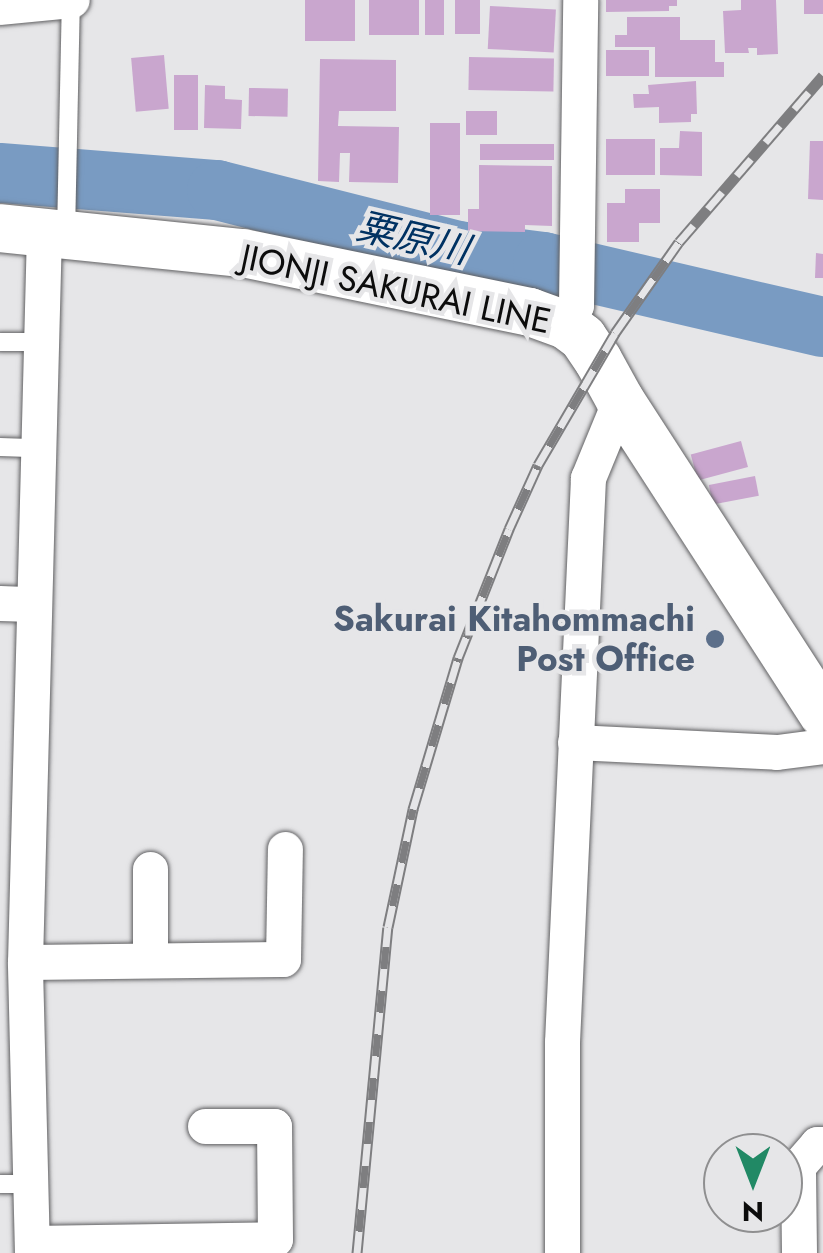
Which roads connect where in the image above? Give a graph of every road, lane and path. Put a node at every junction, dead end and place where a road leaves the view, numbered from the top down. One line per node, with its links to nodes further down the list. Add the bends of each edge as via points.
1 (72, 0): 3 (street); 4 (lane, via 69,111)
2 (580, 0): 5 (street, via 579,240)
3 (0, 7)
4 (45, 225): 5 (main road, JIONJI SAKURAI LINE, via 243,253); 7 (street)
5 (571, 315): 8 (main road, JIONJI SAKURAI LINE)
6 (0, 342): 7 (lane)
7 (40, 342): 10 (street)
8 (620, 400): 12 (main road, JIONJI SAKURAI LINE); 13 (street, via 588,478)
9 (0, 447): 10 (lane)
10 (37, 448): 11 (street)
11 (16, 604): 15 (street)
12 (823, 714)
13 (576, 742): 14 (street, via 777,752); 24 (street, via 562,1042)
14 (823, 746)
15 (14, 781): 19 (street)
16 (285, 849): 18 (street, via 284,959)
17 (150, 869): 18 (street)
18 (150, 960): 19 (street)
19 (25, 962): 22 (street)
20 (205, 1126): 23 (street, via 274,1126 275,1239)
21 (823, 1144): 25 (street, via 798,1166)
22 (15, 1184): 23 (street)
23 (32, 1248)
24 (562, 1253)
25 (800, 1253)

